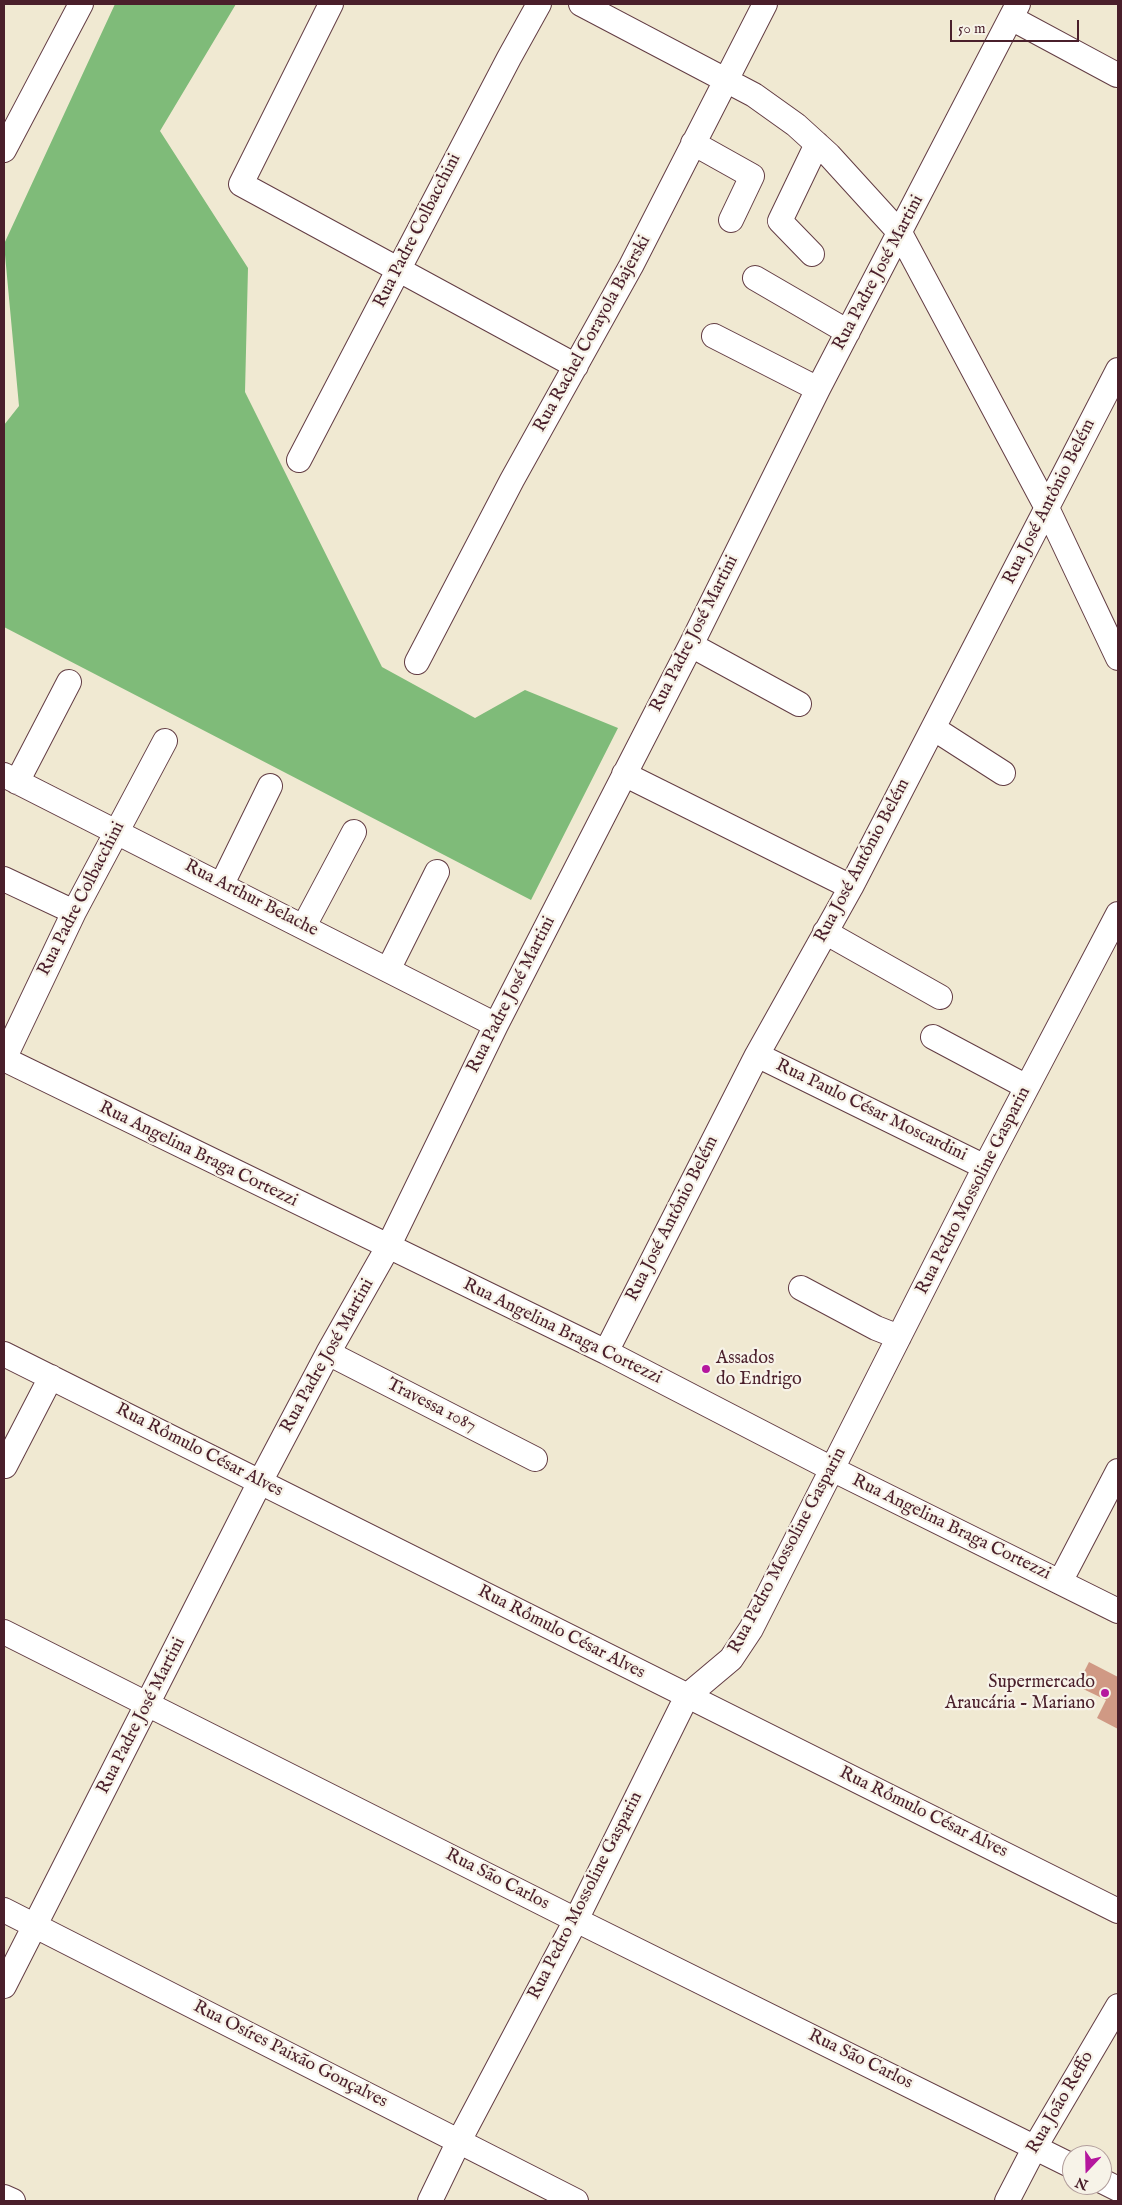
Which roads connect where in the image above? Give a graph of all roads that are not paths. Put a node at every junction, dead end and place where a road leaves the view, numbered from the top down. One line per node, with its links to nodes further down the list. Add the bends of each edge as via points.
1 (81, 4): 9 (street)
2 (331, 4): 15 (street, via 241,184)
3 (540, 4): 15 (street, Rua Padre Colbacchini)
4 (581, 4): 8 (street)
5 (765, 4): 8 (street, Rua Rachel Corayola Bajerski)
6 (1015, 11): 7 (street); 13 (street, Rua Padre José Martini)
7 (1118, 75)
8 (726, 78): 10 (street, Rua Rachel Corayola Bajerski); 11 (street, via 782,115)
9 (6, 141)
10 (693, 143): 12 (street, via 752,176); 19 (street, Rua Rachel Corayola Bajerski)
11 (817, 144): 13 (street); 14 (street, via 780,221)
12 (731, 220)
13 (900, 233): 17 (street, Rua Padre José Martini); 23 (street)
14 (812, 254)
15 (400, 268): 19 (street); 22 (street, Rua Padre Colbacchini)
16 (755, 278): 17 (street)
17 (848, 332): 21 (street, Rua Padre José Martini)
18 (714, 336): 21 (street)
19 (576, 366): 26 (street, Rua Rachel Corayola Bajerski)
20 (1118, 370): 23 (street, Rua José Antônio Belém)
21 (818, 388): 24 (street, Rua Padre José Martini)
22 (299, 460)
23 (1047, 508): 25 (street); 29 (street, Rua José Antônio Belém)
24 (691, 645): 28 (street); 32 (street, Rua Padre José Martini)
25 (1116, 646)
26 (417, 662)
27 (69, 682): 33 (street)
28 (798, 704)
29 (933, 728): 31 (street); 40 (street, Rua José Antônio Belém)
30 (165, 742): 35 (street, Rua Padre Colbacchini)
31 (1003, 773)
32 (624, 774): 40 (street); 47 (street, Rua Padre José Martini)
33 (10, 778): 35 (street, Rua Arthur Belache)
34 (270, 786): 39 (street)
35 (116, 830): 39 (street, Rua Arthur Belache); 41 (street, Rua Padre Colbacchini)
36 (354, 832): 43 (street)
37 (437, 872): 45 (street)
38 (4, 879): 41 (street)
39 (222, 884): 43 (street, Rua Arthur Belache)
40 (851, 887): 44 (street, Rua José Antônio Belém)
41 (74, 912): 50 (street, Rua Padre Colbacchini)
42 (1118, 914): 51 (street, Rua Pedro Mossoline Gasparin)
43 (304, 926): 45 (street, Rua Arthur Belache)
44 (826, 932): 46 (street); 49 (street, Rua José Antônio Belém)
45 (388, 970): 47 (street, Rua Arthur Belache)
46 (940, 997)
47 (496, 1025): 53 (street, Rua Padre José Martini)
48 (933, 1037): 51 (street)
49 (757, 1056): 52 (street, Rua Paulo César Moscardini); 56 (street, Rua José Antônio Belém)
50 (4, 1059): 53 (street, Rua Angelina Braga Cortezzi)
51 (1027, 1087): 52 (street, Rua Pedro Mossoline Gasparin)
52 (985, 1167): 55 (street, Rua Pedro Mossoline Gasparin)
53 (388, 1247): 56 (street, Rua Angelina Braga Cortezzi); 57 (street, Rua Padre José Martini)
54 (801, 1288): 55 (street)
55 (899, 1337): 62 (street, Rua Pedro Mossoline Gasparin)
56 (606, 1352): 62 (street, Rua Angelina Braga Cortezzi)
57 (328, 1353): 60 (street, Travessa 1087); 64 (street, Rua Padre José Martini)
58 (4, 1354): 59 (street, Rua Rômulo César Alves)
59 (51, 1377): 61 (street); 64 (street, Rua Rômulo César Alves)
60 (535, 1459)
61 (5, 1466)
62 (832, 1469): 65 (street, Rua Angelina Braga Cortezzi); 68 (street, Rua Pedro Mossoline Gasparin, via 751,1629 731,1659)
63 (1118, 1471): 65 (street)
64 (260, 1482): 68 (street, Rua Rômulo César Alves); 69 (street, Rua Padre José Martini)
65 (1060, 1582): 66 (street, Rua Angelina Braga Cortezzi)
66 (1118, 1611)
67 (4, 1632): 69 (street, Rua São Carlos)
68 (686, 1696): 71 (street, Rua Rômulo César Alves); 72 (street, Rua Pedro Mossoline Gasparin)
69 (148, 1704): 72 (street, Rua São Carlos); 73 (street, Rua Padre José Martini)
70 (4, 1910): 73 (street, Rua Osíres Paixão Gonçalves)
71 (1118, 1910)
72 (576, 1920): 76 (street, Rua Pedro Mossoline Gasparin); 77 (street, Rua São Carlos)
73 (35, 1925): 74 (street, Rua Padre José Martini); 76 (street, Rua Osíres Paixão Gonçalves)
74 (4, 1986)
75 (1118, 2006): 77 (street, Rua João Reffo)
76 (459, 2140): 81 (street, Rua Pedro Mossoline Gasparin); 82 (street, Rua Osíres Paixão Gonçalves)
77 (1035, 2147): 78 (street, Rua São Carlos); 83 (street, Rua João Reffo)
78 (1062, 2161)
79 (4, 2197): 80 (street)
80 (13, 2201)
81 (430, 2201)
82 (576, 2201)
83 (1007, 2201)

